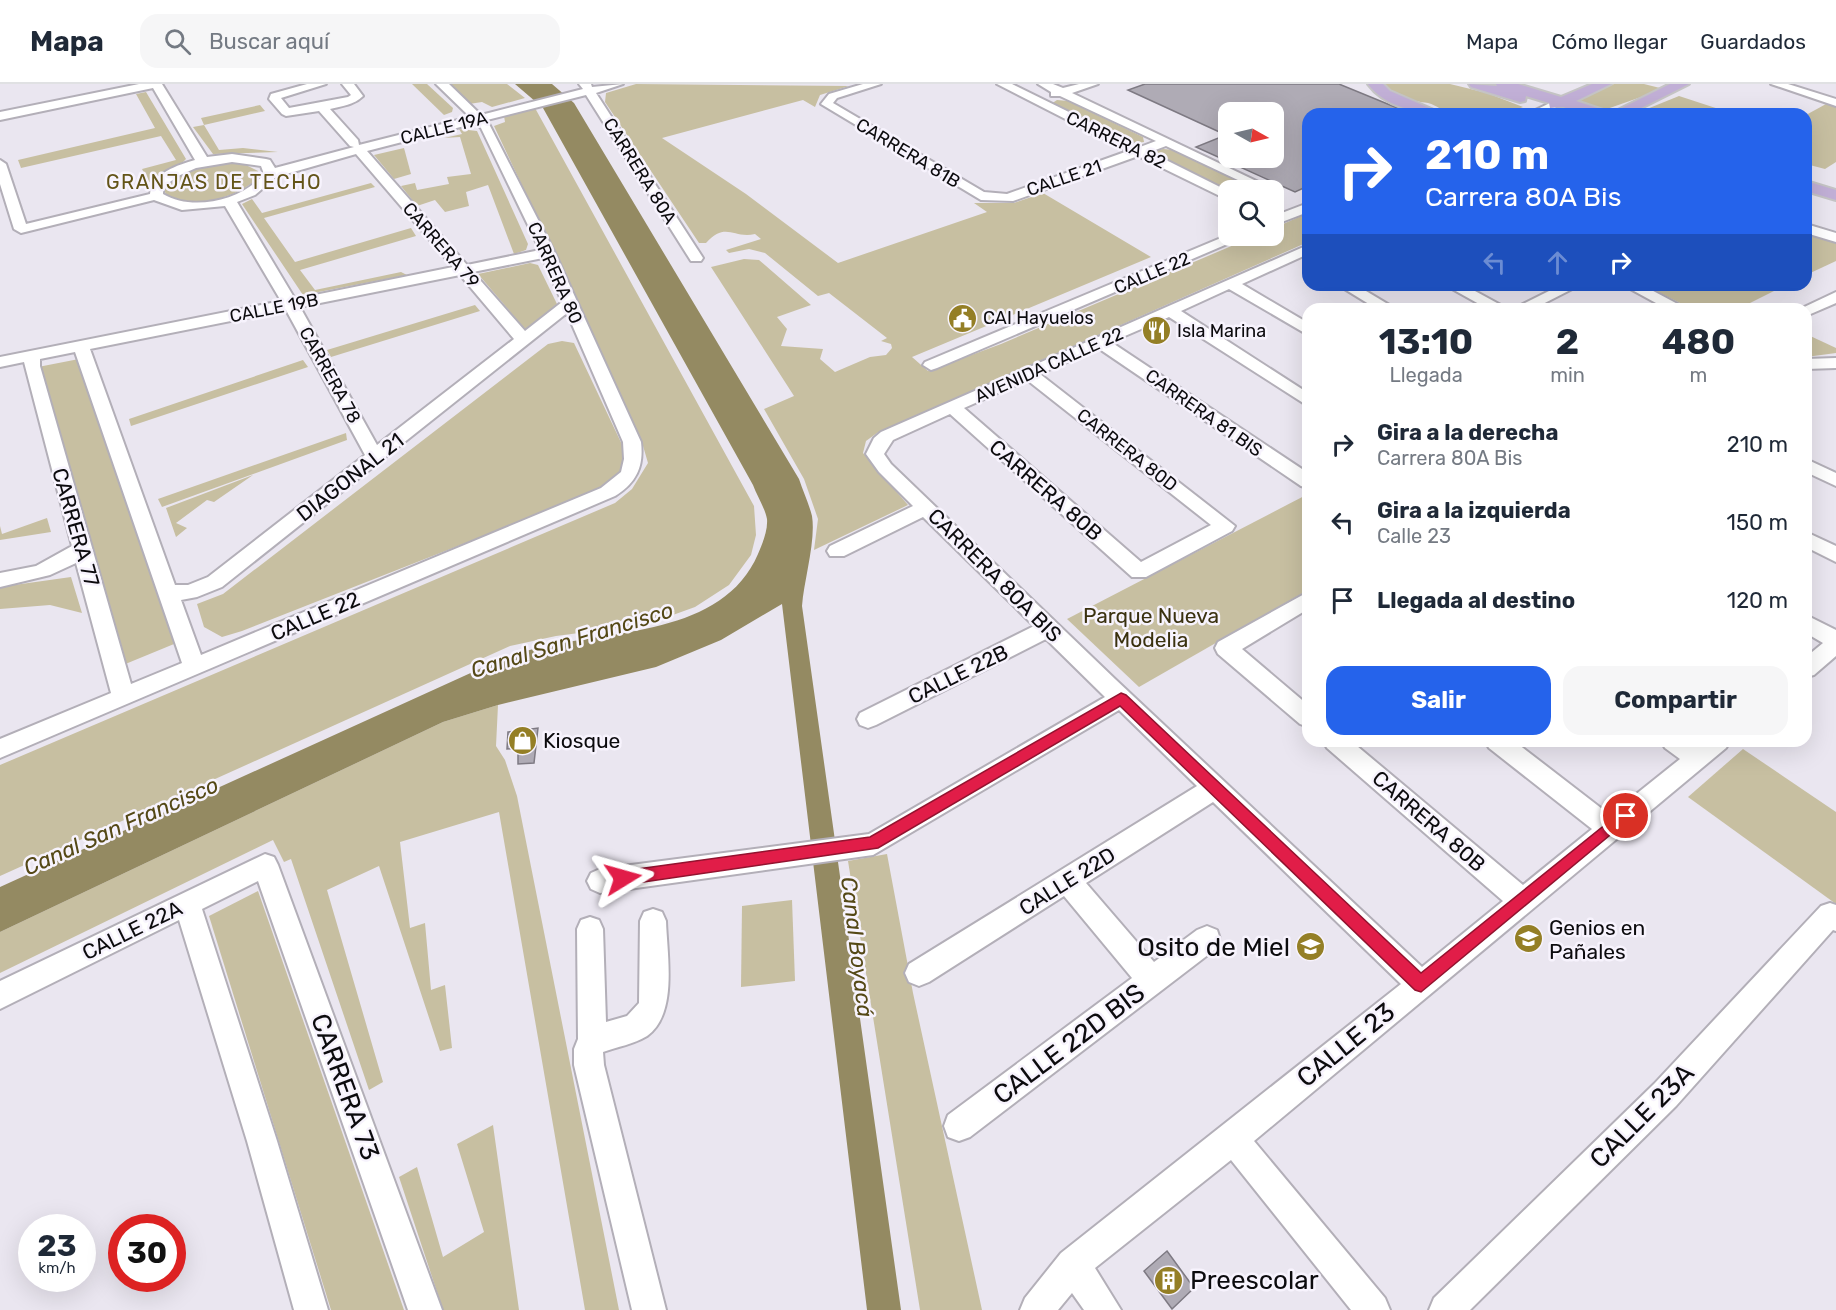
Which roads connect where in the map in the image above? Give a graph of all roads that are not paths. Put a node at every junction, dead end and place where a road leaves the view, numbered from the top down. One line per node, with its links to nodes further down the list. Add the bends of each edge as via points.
1 (98, 84): 24 (street)
2 (155, 84): 33 (street); 38 (street)
3 (320, 84): 17 (street)
4 (348, 84): 26 (street, via 355,98)
5 (442, 84): 34 (street, CARRERA 80)
6 (617, 84): 18 (street, CALLE 19A)
7 (875, 84): 48 (street, CARRERA 81B, via 829,99 827,104 981,196)
8 (1003, 84): 22 (street, CARRERA 82)
9 (1092, 84): 20 (street)
10 (1366, 84): 27 (main road, via 1381,97)
11 (1375, 84): 28 (main road, via 1385,94)
12 (1476, 84): 25 (main road)
13 (1503, 84): 25 (main road)
14 (1604, 84): 21 (main road)
15 (1654, 84): 19 (main road)
16 (1777, 84): 23 (street)
17 (304, 86): 26 (street, via 278,94 275,99 286,112)
18 (588, 86): 34 (street, CALLE 19A); 60 (street, CARRERA 80A)
19 (1679, 86): 32 (main road)
20 (1057, 87): 22 (street, via 1041,95); 35 (street, CARRERA 82)
21 (1583, 88): 25 (main road)
22 (1020, 93): 37 (street, CARRERA 82)
23 (1836, 103)
24 (0, 104)
25 (1556, 104): 29 (street); 30 (main road); 31 (main road)
26 (322, 107): 36 (street, CARRERA 79)
27 (1407, 108)
28 (1421, 108)
29 (1547, 108)
30 (1563, 108)
31 (1574, 108)
32 (1630, 108)
33 (0, 116)
34 (476, 116): 36 (street, CALLE 19A); 58 (street, CARRERA 80, via 497,147)
35 (1166, 142): 37 (street, CALLE 21); 41 (street, CARRERA 82)
36 (356, 146): 40 (street, CALLE 19A, via 296,165); 62 (street, CARRERA 79)
37 (1139, 152): 45 (street, CARRERA 82); 48 (street, CALLE 21)
38 (203, 162): 40 (street, via 246,158); 47 (street, via 162,180)
39 (0, 164): 47 (street, via 21,229)
40 (268, 169): 50 (street, via 258,188)
41 (1244, 180)
42 (1812, 180): 43 (main road)
43 (1836, 187)
44 (1812, 188): 46 (main road)
45 (1218, 191)
46 (1836, 195)
47 (156, 196): 50 (street, via 183,206)
48 (996, 199)
49 (1284, 199): 51 (street, CARRERA 82)
50 (229, 201): 74 (street, CARRERA 78)
51 (1302, 205)
52 (1302, 209): 53 (street)
53 (1284, 217)
54 (1812, 230): 55 (street)
55 (1836, 238)
56 (1218, 245): 86 (street, CALLE 22)
57 (1302, 252): 59 (street, AVENIDA CALLE 22)
58 (548, 254): 62 (street, CALLE 19B); 73 (street, CARRERA 80)
59 (1293, 256): 61 (street); 63 (street, AVENIDA CALLE 22)
60 (696, 258)
61 (1302, 261)
62 (464, 270): 74 (street, CALLE 19B); 79 (street, CARRERA 79)
63 (1231, 284): 76 (street, AVENIDA CALLE 22); 77 (street)
64 (1356, 291): 69 (street)
65 (1464, 291): 70 (street)
66 (1560, 291): 71 (street)
67 (1642, 291): 72 (street)
68 (1836, 297): 75 (street)
69 (1377, 303)
70 (1488, 303)
71 (1534, 303)
72 (1667, 303)
73 (569, 304): 78 (street, CARRERA 80); 79 (street, DIAGONAL 21)
74 (291, 305): 81 (street, CALLE 19B); 91 (street, CARRERA 78)
75 (1812, 308)
76 (1171, 311): 80 (street, AVENIDA CALLE 22); 88 (street)
77 (1302, 326)
78 (570, 331): 79 (street); 94 (street, CARRERA 80, via 632,442 635,461)
79 (524, 340): 91 (street, DIAGONAL 21)
80 (1101, 343): 87 (street, AVENIDA CALLE 22); 95 (street, CARRERA 81 BIS)
81 (81, 347): 82 (street, CALLE 19B); 103 (street)
82 (32, 356): 83 (street, CALLE 19B); 98 (street, CARRERA 77)
83 (0, 362)
84 (1836, 363): 85 (street)
85 (1812, 364)
86 (931, 365)
87 (1030, 374): 89 (street, AVENIDA CALLE 22); 101 (street, CARRERA 80D, via 1225,526)
88 (1302, 397)
89 (953, 408): 90 (street, AVENIDA CALLE 22); 101 (street, CARRERA 80B)
90 (887, 436): 96 (street, CARRERA 80A BIS, via 876,449 878,460)
91 (375, 457): 103 (street, DIAGONAL 21, via 215,582 190,592)
92 (1812, 467): 93 (street)
93 (1833, 475)
94 (627, 478): 109 (street, CALLE 22, via 608,492)
95 (1302, 480)
96 (927, 507): 99 (street); 106 (street, CARRERA 80A BIS)
97 (1812, 542): 100 (street)
98 (81, 549): 102 (street, via 57,566); 110 (street, CARRERA 77)
99 (837, 551)
100 (1836, 555)
101 (1139, 572)
102 (0, 580)
103 (167, 593): 109 (street)
104 (1302, 602): 112 (street, via 1226,648)
105 (1812, 627): 107 (street)
106 (1049, 628): 111 (street, CARRERA 80A BIS); 113 (street, CALLE 22B)
107 (1836, 642): 108 (street)
108 (1812, 664)
109 (194, 668): 110 (street, CALLE 22)
110 (123, 697): 118 (street, CALLE 22)
111 (1121, 698): 120 (street, CARRERA 80A BIS); 124 (street, via 873,844)
112 (1302, 713)
113 (868, 718)
114 (1342, 747): 125 (street, CARRERA 80B)
115 (1505, 747): 121 (street)
116 (1681, 747): 119 (street)
117 (1711, 747): 119 (street, CALLE 23)
118 (0, 749)
119 (1697, 758): 121 (street, CALLE 23)
120 (1215, 788): 123 (street, CALLE 22D); 133 (street, CARRERA 80A BIS)
121 (1610, 829): 125 (street, CALLE 23)
122 (265, 865): 126 (street, CALLE 22A); 140 (street, CARRERA 73)
123 (1067, 880): 131 (street, CALLE 22D); 132 (street)
124 (600, 881)
125 (1522, 901): 133 (street, CALLE 23)
126 (187, 903): 134 (street, CALLE 22A); 139 (street)
127 (1833, 917): 145 (street, CALLE 23A, via 1665,1095)
128 (653, 921): 135 (street, via 652,1005 646,1018 635,1027)
129 (590, 929): 135 (street)
130 (1207, 939): 132 (street, CALLE 22D BIS)
131 (919, 973)
132 (1152, 981): 136 (street, CALLE 22D BIS)
133 (1421, 984): 137 (street, CALLE 23)
134 (0, 995)
135 (592, 1041): 141 (street, via 589,1065)
136 (959, 1126)
137 (1233, 1138): 138 (street, CALLE 23); 144 (street)
138 (1073, 1265): 142 (street, CALLE 23); 143 (street)
139 (311, 1310)
140 (425, 1310)
141 (650, 1310)
142 (1037, 1310)
143 (1104, 1310)
144 (1373, 1310)
145 (1446, 1310)

